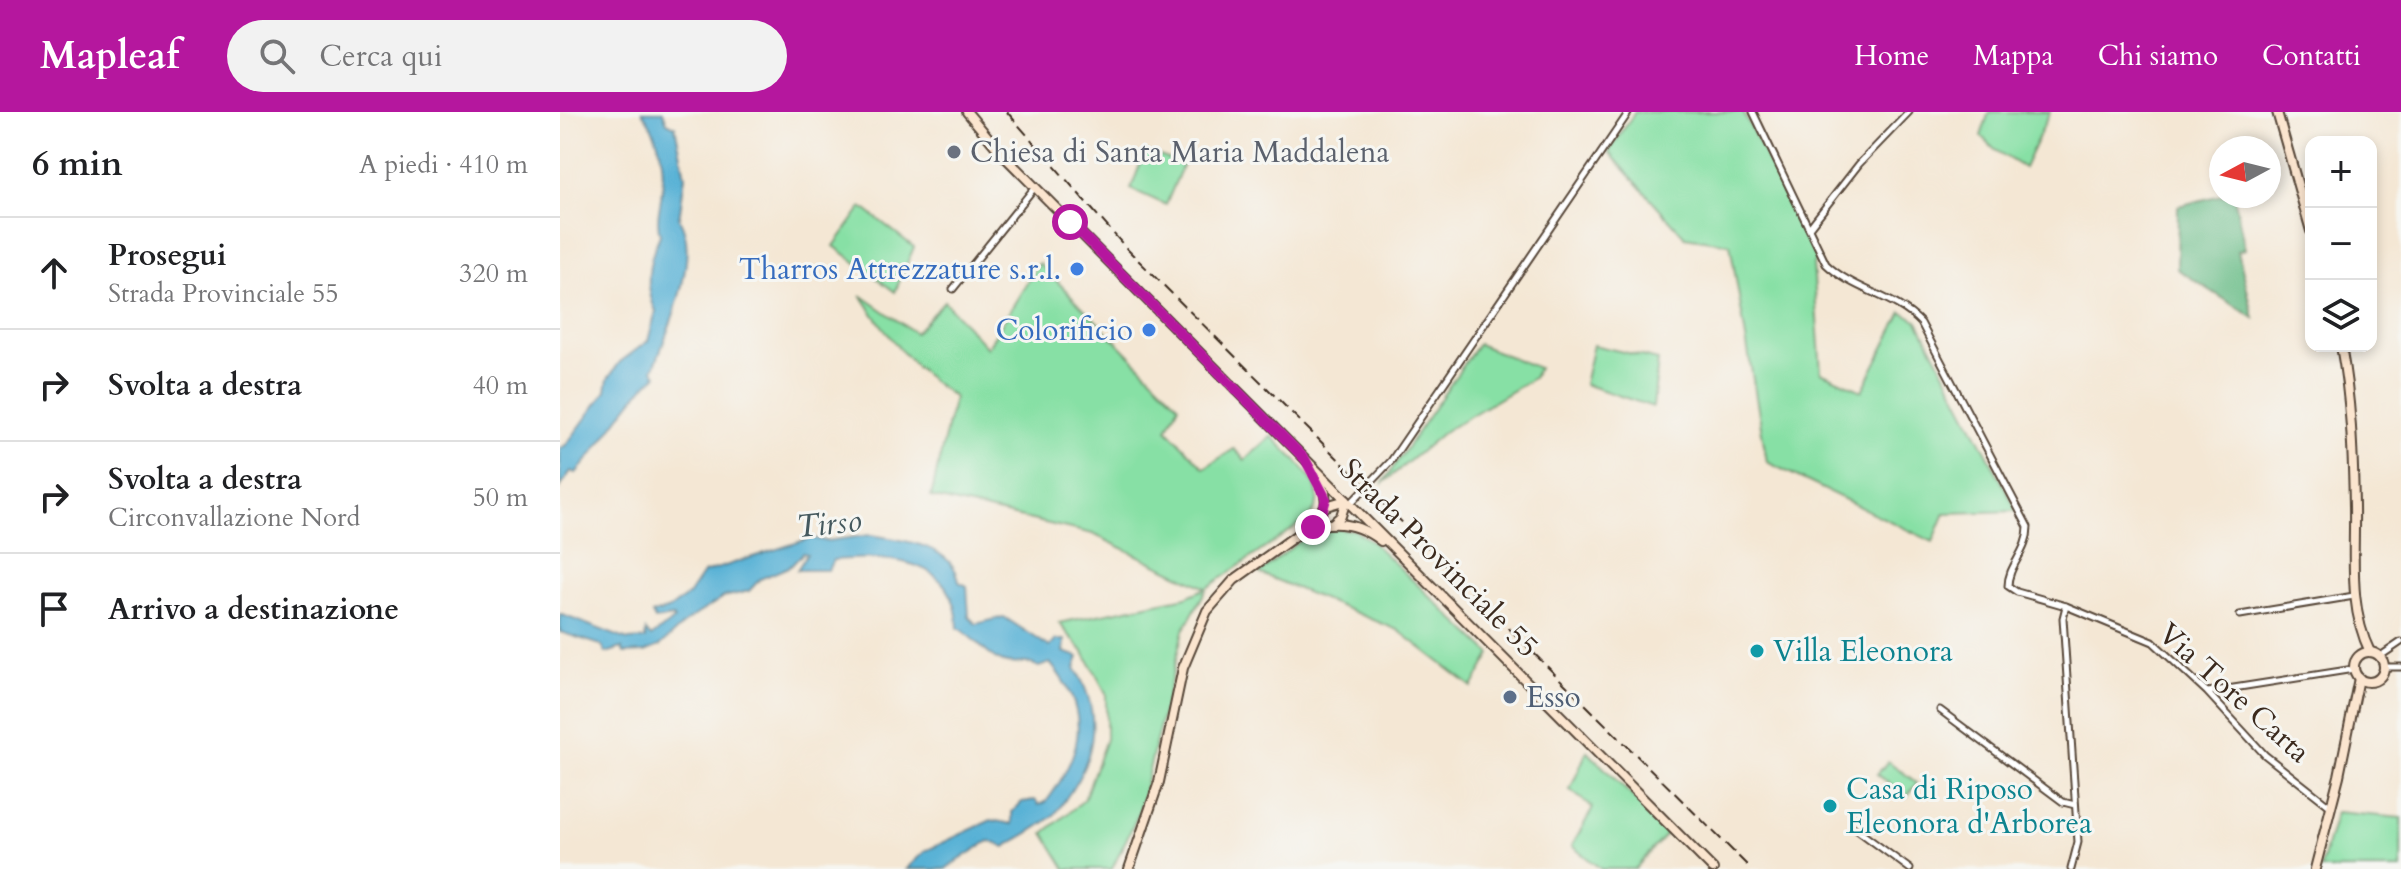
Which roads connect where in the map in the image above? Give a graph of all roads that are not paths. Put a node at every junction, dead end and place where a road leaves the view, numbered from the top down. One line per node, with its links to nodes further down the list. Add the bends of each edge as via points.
1 (967, 112): 6 (main road, Strada Provinciale 55)
2 (1629, 112): 12 (street, via 1391,461)
3 (1753, 112): 8 (street)
4 (1909, 112): 8 (street)
5 (2277, 112): 7 (main road)
6 (1035, 187): 9 (street); 11 (main road, Strada Provinciale 55)
7 (2305, 210)
8 (1809, 228): 18 (street, Via Tore Carta, via 1826,264 1839,277 1908,309 1921,323 2028,527 2027,544 2008,579 2012,590)
9 (953, 289)
10 (2342, 352): 17 (main road, via 2353,452)
11 (1305, 459): 12 (main road, Strada Provinciale 55); 13 (main road, via 1323,486)
12 (1348, 502): 13 (main road); 14 (main road); 16 (main road, Strada Provinciale 55)
13 (1326, 506): 15 (main road)
14 (1332, 524): 15 (main road); 16 (main road, via 1361,528)
15 (1301, 532): 30 (main road, via 1234,580 1207,611 1183,668 1155,796)
16 (1405, 557): 31 (main road, Strada Provinciale 55)
17 (2354, 596): 19 (street); 21 (main road)
18 (2066, 606): 25 (street, Via Tore Carta, via 2153,642); 27 (street)
19 (2240, 615)
20 (2401, 642): 21 (street)
21 (2370, 654): 22 (main road); 24 (main road)
22 (2383, 667): 23 (street); 24 (main road, via 2376,679)
23 (2401, 667)
24 (2360, 676): 25 (street); 28 (main road)
25 (2207, 692): 28 (street, Via Tore Carta, via 2265,755)
26 (1940, 710): 27 (street, via 2063,802)
27 (2075, 805): 33 (street, via 2078,842)
28 (2331, 807): 34 (main road)
29 (1853, 827): 32 (street)
30 (1129, 869)
31 (1713, 869)
32 (1910, 869)
33 (2071, 869)
34 (2315, 869)

